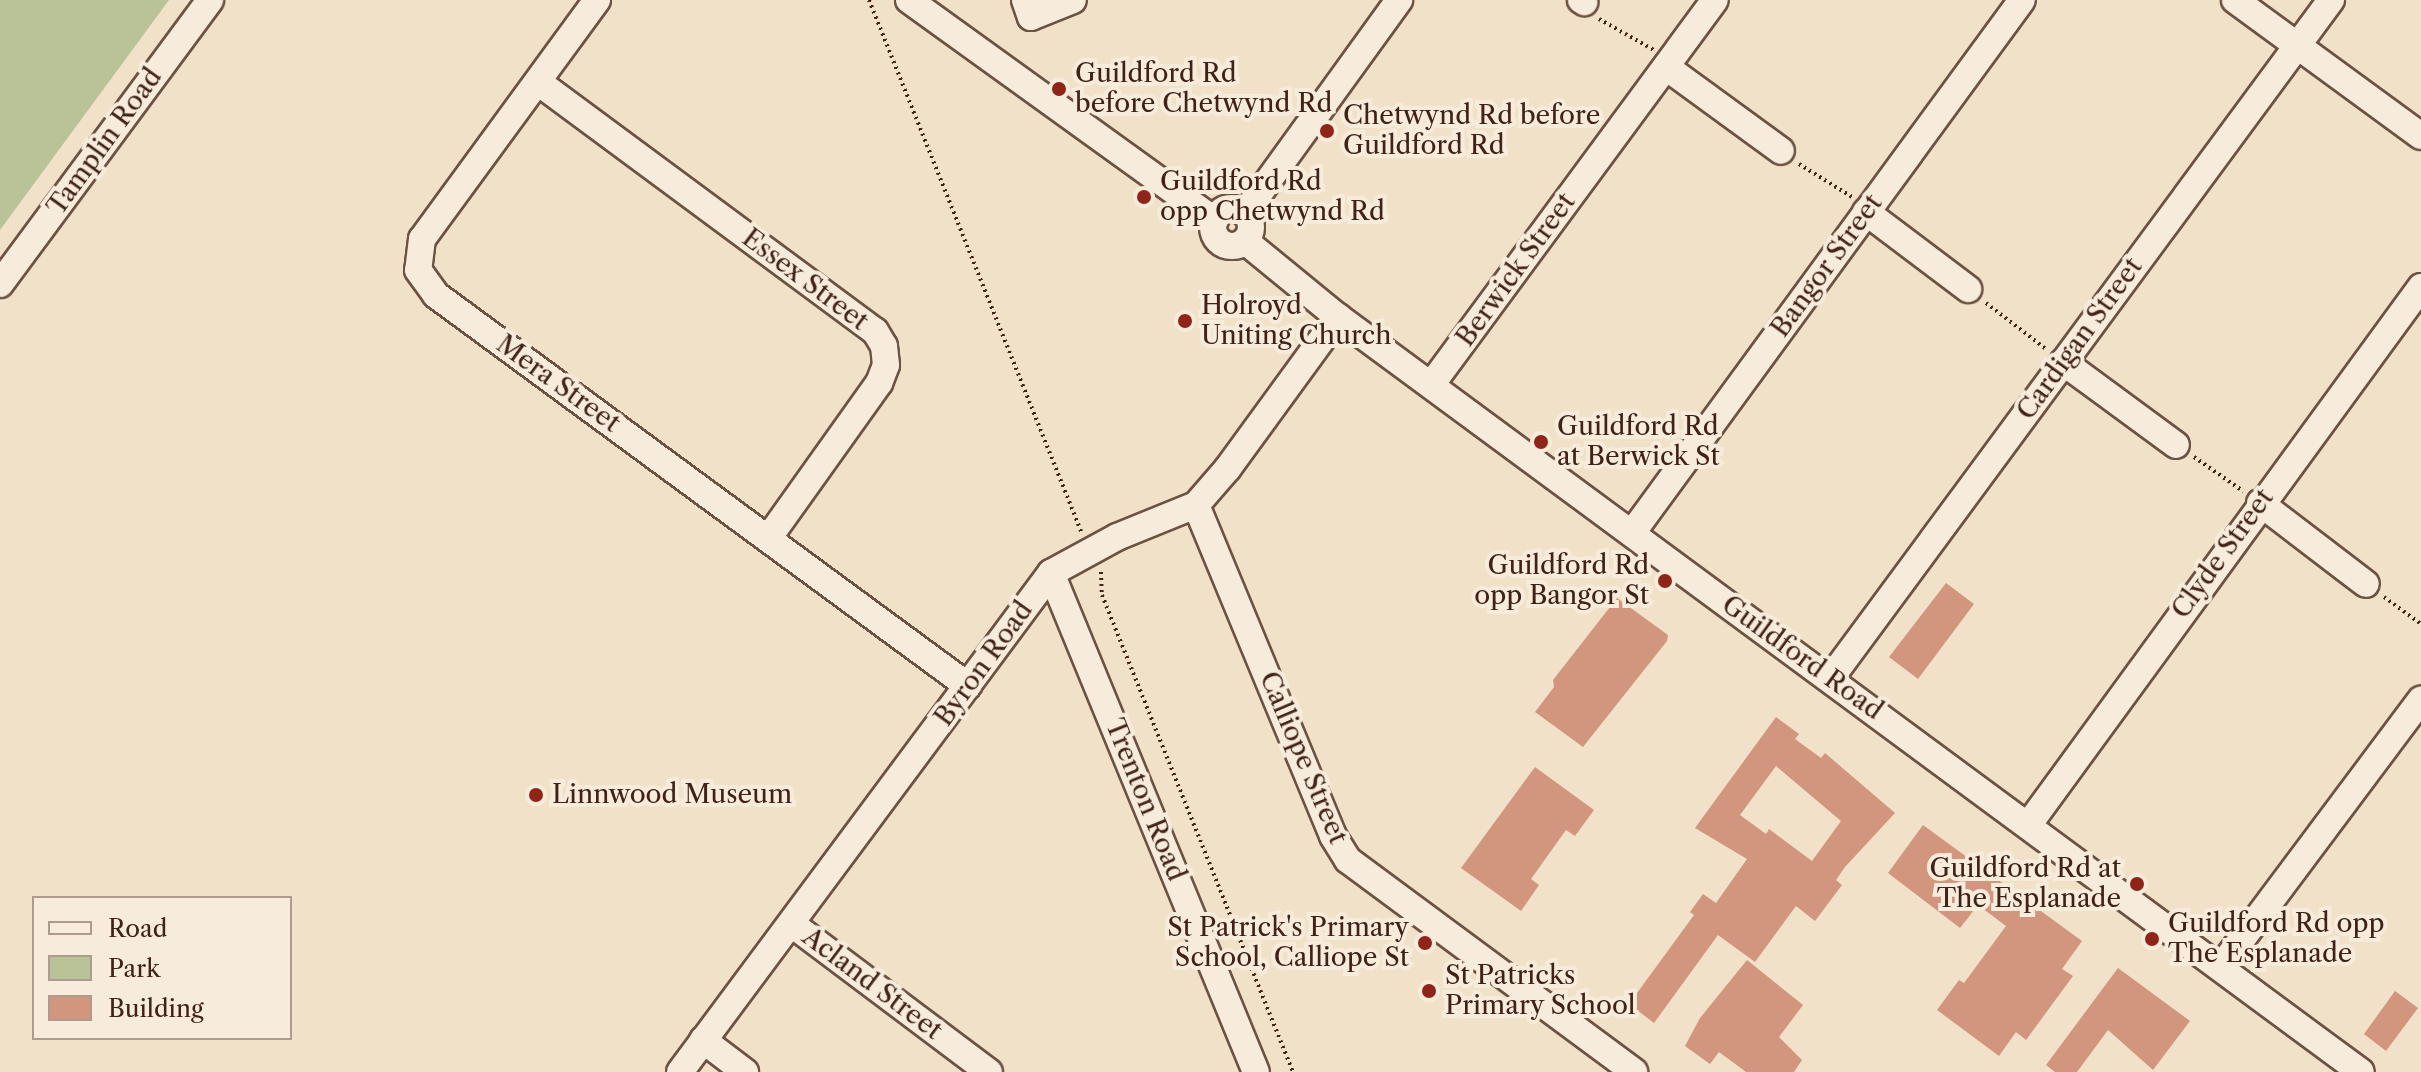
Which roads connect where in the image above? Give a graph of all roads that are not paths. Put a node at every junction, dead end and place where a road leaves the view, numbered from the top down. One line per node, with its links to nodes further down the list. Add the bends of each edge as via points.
1 (210, 0): 20 (street, Tamplin Road)
2 (597, 0): 13 (street, Mera Street)
3 (909, 0): 18 (street)
4 (1073, 0): 10 (street)
5 (1399, 0): 17 (street)
6 (1715, 0): 12 (street, Berwick Street)
7 (2022, 0): 16 (street, Bangor Street)
8 (2235, 0): 11 (street)
9 (2331, 0): 11 (street, Cardigan Street)
10 (1028, 8)
11 (2298, 45): 14 (street); 24 (street, Cardigan Street)
12 (1660, 59): 15 (street); 25 (street, Berwick Street)
13 (538, 82): 30 (street, Essex Street, via 875,331 884,346 886,365 879,383); 30 (street, Mera Street, via 422,239 418,270 436,295)
14 (2421, 136)
15 (1781, 151)
16 (1866, 212): 22 (street); 29 (street, Bangor Street)
17 (1245, 213): 18 (street, via 1228,209); 19 (street, via 1251,224)
18 (1215, 221): 19 (street, via 1222,243 1234,246)
19 (1245, 241): 23 (street, Guildford Road)
20 (0, 284)
21 (2421, 287): 27 (street, Clyde Street)
22 (1968, 289)
23 (1338, 317): 25 (street, Guildford Road); 28 (street, Byron Road)
24 (2063, 362): 26 (street); 33 (street, Cardigan Street)
25 (1431, 385): 29 (street, Guildford Road)
26 (2176, 445)
27 (2260, 503): 32 (street); 36 (street, Clyde Street)
28 (1196, 505): 31 (street, Byron Road, via 1117,537); 44 (street, Calliope Street, via 1333,836 1348,860)
29 (1632, 533): 33 (street, Guildford Road)
30 (769, 537): 34 (street, Mera Street)
31 (1051, 573): 34 (street, Byron Road); 43 (street, Trenton Road)
32 (2366, 584)
33 (1830, 679): 36 (street, Guildford Road)
34 (968, 686): 37 (street, Byron Road)
35 (2421, 700): 38 (street)
36 (2029, 824): 38 (street, Guildford Road)
37 (793, 925): 39 (street, Byron Road); 42 (street, Acland Street)
38 (2221, 967): 45 (street, Guildford Road)
39 (703, 1040): 40 (street, Byron Road); 41 (street)
40 (680, 1072)
41 (745, 1072)
42 (989, 1072)
43 (1256, 1072)
44 (1634, 1072)
45 (2361, 1072)

